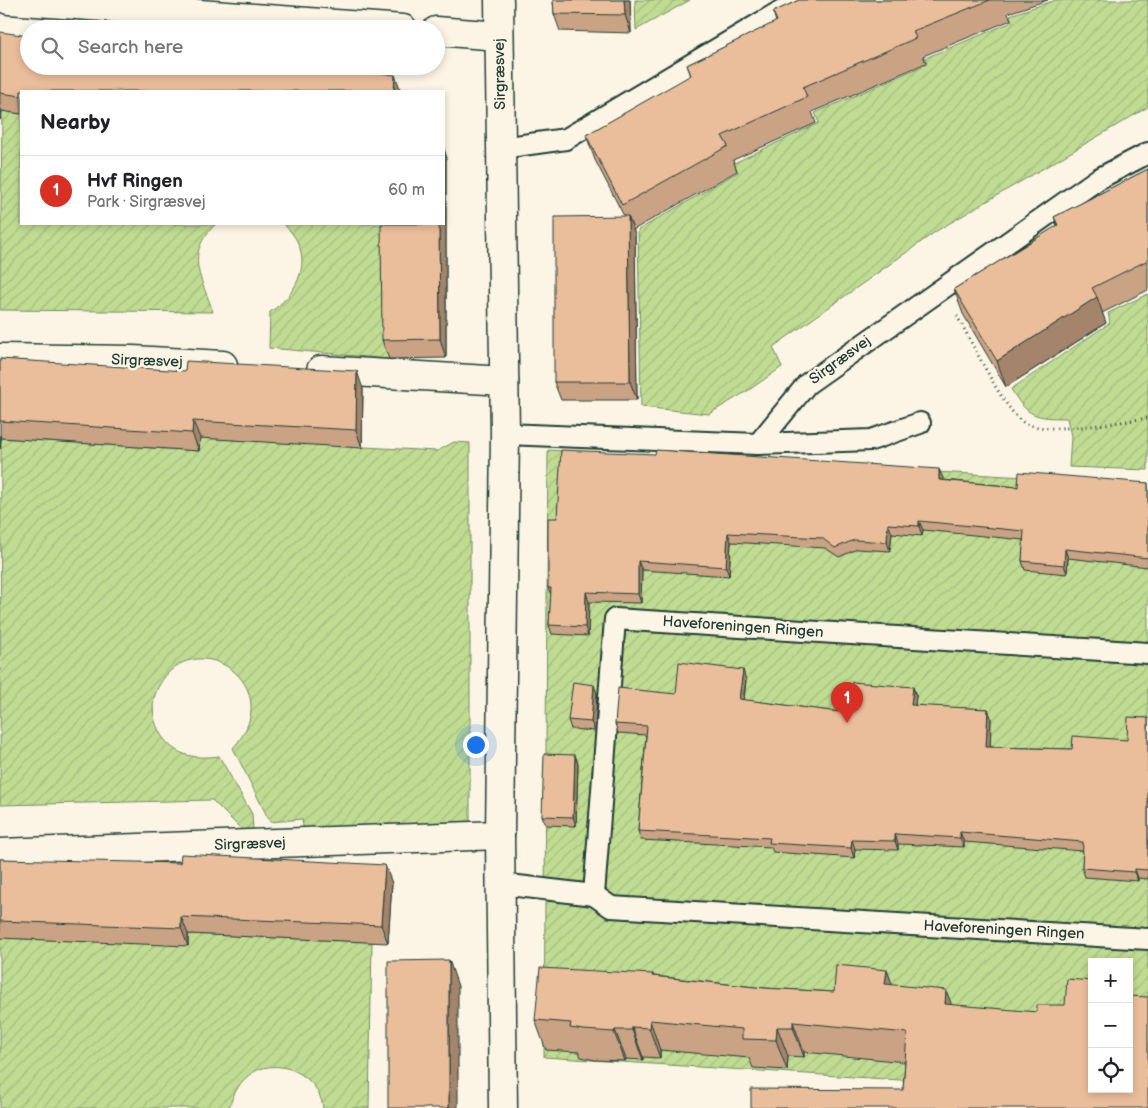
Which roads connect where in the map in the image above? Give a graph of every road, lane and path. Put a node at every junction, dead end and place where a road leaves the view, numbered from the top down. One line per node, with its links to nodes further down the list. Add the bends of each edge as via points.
1 (9, 0): 4 (street)
2 (499, 0): 6 (street, Sirgræsvej)
3 (799, 0): 7 (lane, via 566,140)
4 (280, 20)
5 (445, 32): 6 (street)
6 (499, 36): 7 (street, Sirgræsvej)
7 (501, 148): 13 (street, Sirgræsvej)
8 (1148, 153): 9 (lane, Sirgræsvej, via 1098,179)
9 (941, 287): 14 (path, via 1021,422 1065,429); 17 (lane, Sirgræsvej, via 807,384)
10 (0, 358): 11 (street, Sirgræsvej)
11 (250, 366)
12 (299, 369): 13 (street)
13 (504, 380): 16 (street, Sirgræsvej)
14 (1148, 418)
15 (920, 423): 17 (lane, via 871,440)
16 (505, 434): 17 (lane); 19 (street, Sirgræsvej)
17 (758, 444)
18 (1148, 653): 22 (lane, Haveforeningen Ringen, via 615,619)
19 (500, 835): 20 (street, Sirgræsvej); 21 (street, Sirgræsvej)
20 (0, 853)
21 (501, 884): 22 (lane, Haveforeningen Ringen); 24 (street, Sirgræsvej)
22 (594, 895): 23 (lane, Haveforeningen Ringen, via 611,906)
23 (1148, 939)
24 (502, 1108)

